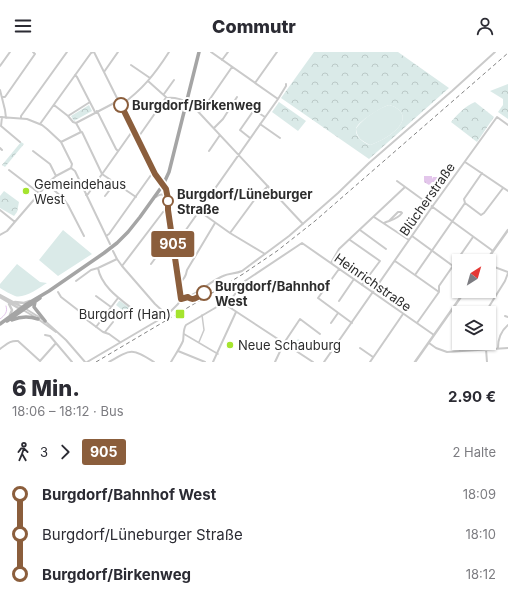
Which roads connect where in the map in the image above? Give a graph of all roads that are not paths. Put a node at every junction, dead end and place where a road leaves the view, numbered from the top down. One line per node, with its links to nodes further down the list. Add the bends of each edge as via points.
1 (10, 52): 16 (street)
2 (33, 52): 12 (street)
3 (67, 52): 42 (street)
4 (93, 52): 18 (street); 19 (street)
5 (118, 52): 18 (street)
6 (165, 52): 13 (street)
7 (199, 52): 32 (main road)
8 (211, 52): 14 (street)
9 (228, 52): 14 (street)
10 (277, 52): 23 (street)
11 (495, 52): 96 (street, via 369,162)
12 (36, 53): 27 (street, via 5,97)
13 (168, 53): 20 (street)
14 (222, 60): 17 (street)
15 (131, 65): 20 (street)
16 (0, 66)
17 (232, 67): 23 (street); 37 (street)
18 (104, 72): 31 (street)
19 (75, 76): 33 (street); 34 (street)
20 (150, 78): 22 (street)
21 (174, 80): 26 (street)
22 (148, 82): 26 (street); 35 (street)
23 (255, 83): 30 (street)
24 (286, 84): 30 (street)
25 (0, 90): 27 (street)
26 (164, 94): 29 (street)
27 (2, 97): 40 (street)
28 (237, 97): 49 (street)
29 (167, 98): 32 (street); 55 (street)
30 (278, 99): 41 (street)
31 (118, 101): 35 (street); 36 (street)
32 (187, 101): 37 (street); 69 (main road)
33 (90, 102): 36 (street); 38 (street)
34 (54, 105): 38 (street); 45 (street)
35 (121, 105): 51 (street)
36 (96, 112): 44 (street); 59 (street)
37 (199, 112): 49 (street)
38 (68, 116): 44 (street)
39 (1, 117): 40 (street); 43 (street)
40 (6, 118): 42 (street)
41 (265, 118): 46 (street); 53 (street, via 254,110 240,130)
42 (21, 119): 45 (street)
43 (1, 122): 48 (street)
44 (76, 123): 50 (street)
45 (40, 124): 57 (street)
46 (260, 124): 53 (street); 54 (street)
47 (508, 125): 62 (street, Blücherstraße, via 497,117)
48 (0, 127): 56 (street)
49 (214, 128): 52 (street)
50 (81, 132): 57 (street); 66 (street)
51 (134, 132): 55 (street); 59 (street)
52 (220, 135): 60 (street); 61 (street)
53 (250, 138): 61 (street)
54 (280, 138)
55 (137, 139): 67 (street)
56 (20, 142)
57 (61, 142): 63 (street, via 72,164)
58 (33, 150): 68 (street, via 50,164)
59 (118, 151): 66 (street)
60 (209, 151)
61 (238, 155): 75 (street); 89 (street)
62 (465, 162): 65 (street); 86 (street, Blücherstraße)
63 (71, 168): 68 (street); 80 (street, via 75,171)
64 (9, 170): 79 (street)
65 (482, 173): 77 (street); 85 (street, via 464,199)
66 (102, 174): 72 (street); 80 (street)
67 (155, 174): 70 (street); 82 (street, via 151,175)
68 (56, 176): 73 (street)
69 (168, 176): 70 (street, via 163,179); 74 (main road)
70 (157, 178): 74 (street)
71 (397, 181): 76 (street)
72 (115, 183): 81 (street); 82 (street)
73 (47, 184): 79 (street); 101 (street, via 66,201)
74 (163, 185): 83 (main road); 84 (street)
75 (268, 186): 96 (street); 99 (street)
76 (405, 187): 86 (street); 90 (street)
77 (503, 188): 78 (street); 85 (street, via 484,214 481,215)
78 (508, 191)
79 (39, 193): 92 (street)
80 (86, 195): 102 (street)
81 (105, 196)
82 (136, 197): 102 (street)
83 (155, 197): 84 (street, via 161,194); 142 (main road, via 117,243)
84 (168, 199): 88 (street)
85 (465, 203): 94 (street)
86 (432, 207): 94 (street); 103 (street, Blücherstraße)
87 (0, 210): 92 (street)
88 (168, 210): 105 (street); 121 (street, via 163,212)
89 (199, 211): 93 (street); 105 (street, via 181,236)
90 (374, 217): 95 (street); 97 (street)
91 (389, 221): 91 (street, via 400,216 402,213 398,212); 95 (street)
92 (15, 222): 100 (street)
93 (215, 222): 99 (street); 130 (street)
94 (452, 222): 104 (street); 111 (street)
95 (384, 223): 107 (street)
96 (303, 224): 113 (street)
97 (360, 230): 106 (street); 109 (street)
98 (508, 230): 112 (street)
99 (230, 233): 113 (street)
100 (0, 235)
101 (84, 236)
102 (106, 236): 108 (street)
103 (412, 236): 107 (street, Blücherstraße); 111 (street)
104 (473, 237): 112 (street); 114 (street)
105 (172, 239): 119 (street, via 170,238); 130 (street)
106 (350, 240): 118 (street, via 339,249); 131 (street, via 380,261)
107 (409, 240): 117 (street, Blücherstraße)
108 (110, 244)
109 (386, 249)
110 (113, 251): 116 (street)
111 (432, 251): 120 (street); 127 (street)
112 (493, 251): 115 (street)
113 (265, 254): 139 (street, via 242,271 223,276)
114 (461, 254)
115 (491, 254)
116 (117, 259): 121 (street); 123 (street)
117 (394, 261): 127 (street); 133 (street, Blücherstraße)
118 (331, 263): 125 (street, Heinrichstraße); 141 (street, Heinrichstraße, via 302,243 245,281)
119 (151, 264)
120 (452, 265)
121 (122, 266): 154 (street)
122 (452, 267): 134 (street, via 439,286)
123 (98, 268): 129 (street); 137 (street, via 102,280)
124 (496, 268): 126 (street)
125 (339, 269): 128 (street, Heinrichstraße); 152 (street, via 318,298)
126 (508, 272): 146 (street)
127 (415, 275): 134 (street)
128 (354, 279): 131 (street, Heinrichstraße); 143 (street)
129 (76, 281)
130 (179, 283): 139 (street)
131 (362, 285): 133 (street, Heinrichstraße)
132 (58, 292): 167 (street)
133 (372, 292): 153 (street, Heinrichstraße); 163 (street, Blücherstraße)
134 (439, 292): 164 (street)
135 (0, 296): 140 (street); 144 (street)
136 (96, 296): 147 (street)
137 (118, 298): 147 (street); 148 (street)
138 (460, 298): 173 (street)
139 (181, 299): 154 (street)
140 (11, 300): 142 (street, via 24,303); 149 (street)
141 (230, 300): 145 (street); 150 (street)
142 (34, 301): 149 (main road); 160 (main road, via 34,307)
143 (339, 301)
144 (7, 302): 149 (street); 157 (street, via 12,310)
145 (223, 303): 150 (street); 155 (street)
146 (489, 306)
147 (111, 307): 167 (street)
148 (130, 307)
149 (23, 309): 157 (main road); 159 (street); 160 (street); 165 (main road)
150 (232, 310): 151 (street)
151 (236, 312): 177 (street); 187 (street)
152 (338, 313): 162 (street); 163 (street)
153 (403, 314): 164 (street, Heinrichstraße); 188 (street)
154 (167, 315): 174 (street)
155 (202, 315): 171 (street, via 184,327); 175 (street, via 204,330)
156 (504, 316): 158 (street)
157 (8, 317): 165 (main road)
158 (508, 317)
159 (38, 319): 165 (main road, via 26,316); 170 (street)
160 (45, 321): 170 (street)
161 (112, 322): 168 (street)
162 (331, 323)
163 (352, 323): 199 (street, Blücherstraße)
164 (417, 323): 173 (street, Heinrichstraße)
165 (1, 324)
166 (508, 325): 180 (street, via 498,341)
167 (96, 327): 168 (street)
168 (104, 333): 174 (street)
169 (45, 334): 176 (street)
170 (60, 334): 189 (street)
171 (184, 334): 175 (street); 185 (street)
172 (320, 334): 177 (street, via 300,319)
173 (434, 335): 178 (street)
174 (120, 342): 189 (street)
175 (199, 342): 187 (street)
176 (56, 343): 190 (street); 191 (street)
177 (284, 343): 197 (street); 198 (street)
178 (429, 343): 186 (street, via 441,351); 201 (street)
179 (360, 348): 188 (street)
180 (498, 348): 181 (street)
181 (508, 348)
182 (0, 349): 190 (street, via 11,341 18,341)
183 (473, 350): 186 (street)
184 (486, 350): 202 (street)
185 (178, 351): 194 (street); 195 (street)
186 (460, 351)
187 (218, 354): 196 (street)
188 (373, 357): 200 (street)
189 (85, 361)
190 (39, 362)
191 (72, 362)
192 (109, 362): 193 (street, via 126,352 134,352)
193 (154, 362)
194 (171, 362)
195 (205, 362)
196 (214, 362)
197 (275, 362)
198 (313, 362)
199 (324, 362)
200 (370, 362)
201 (415, 362)
202 (487, 362)

